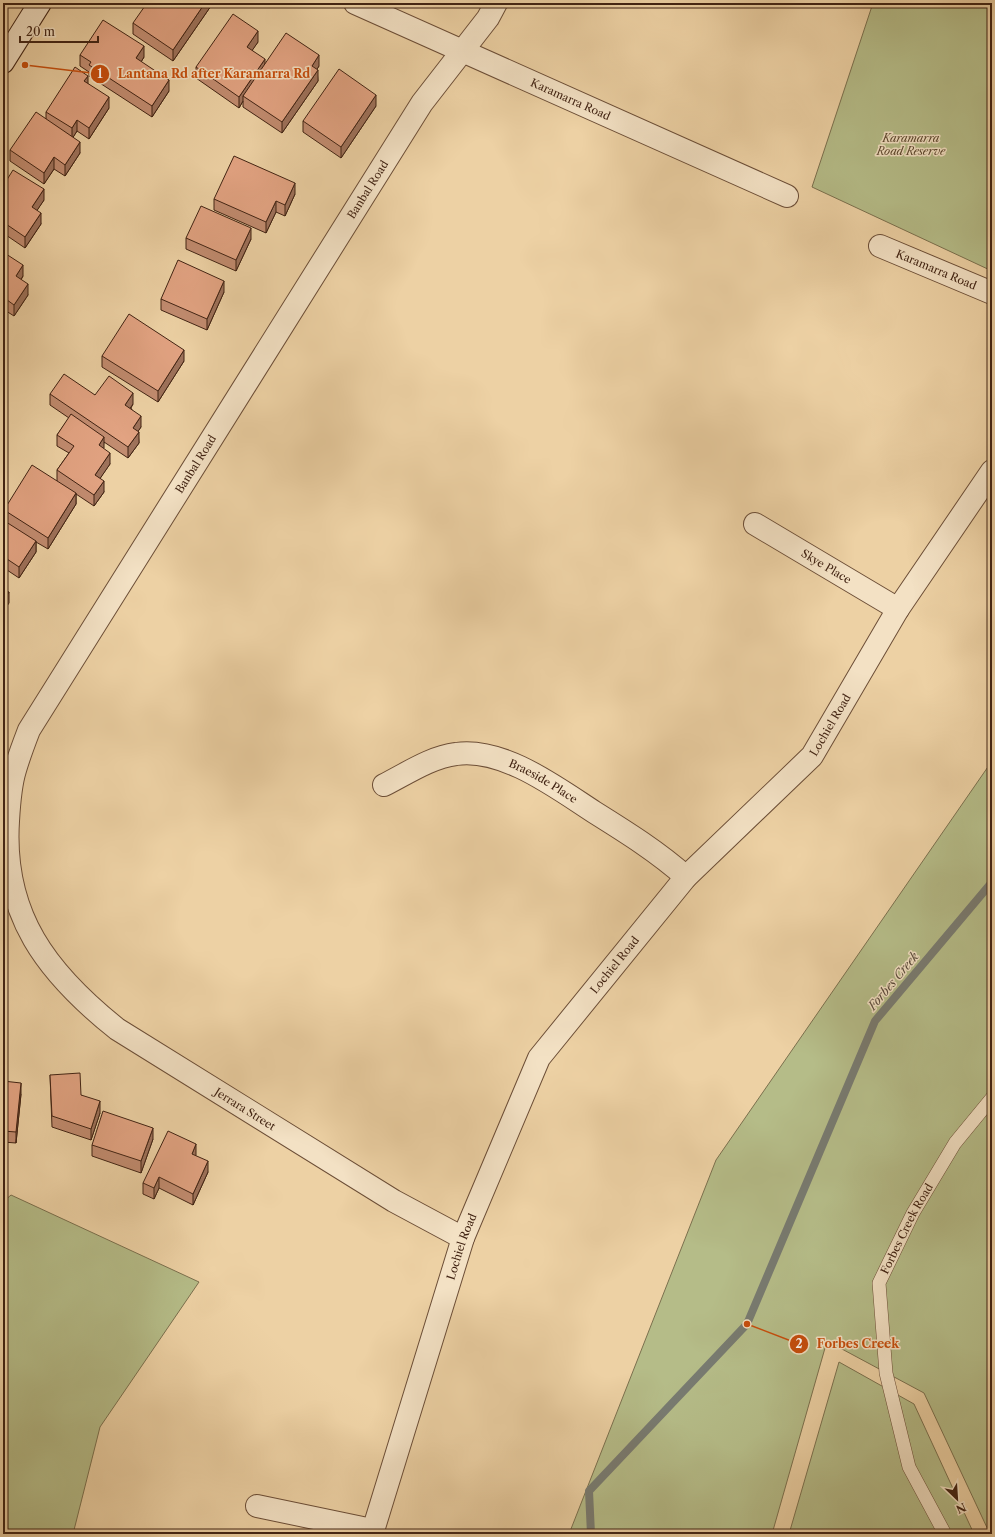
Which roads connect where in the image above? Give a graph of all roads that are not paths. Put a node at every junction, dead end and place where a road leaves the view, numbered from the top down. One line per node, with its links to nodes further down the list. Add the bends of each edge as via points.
1 (40, 3): 5 (street)
2 (355, 3): 4 (street, Karamarra Road)
3 (496, 3): 4 (street, Banbal Road, via 488,18)
4 (462, 50): 6 (street, Karamarra Road); 14 (street, Banbal Road, via 422,103 29,730 14,770 9,800 9,869 21,910)
5 (3, 62)
6 (786, 196)
7 (880, 246): 8 (street, Karamarra Road)
8 (992, 293)
9 (992, 471): 11 (street, Lochiel Road)
10 (755, 524): 11 (street, Skye Place)
11 (898, 608): 13 (street, Lochiel Road, via 812,756)
12 (384, 785): 13 (street, Braeside Place, via 435,759 456,754 472,754 510,763 533,773 650,848)
13 (686, 877): 16 (street, Lochiel Road, via 539,1058)
14 (45, 957): 16 (street, Jerrara Street, via 67,985 91,1009 117,1029 394,1201)
15 (992, 1098): 19 (lane, Forbes Creek Road, via 955,1143 913,1213 879,1283 886,1373 909,1467)
16 (464, 1238): 18 (street, Lochiel Road)
17 (257, 1506): 18 (street)
18 (372, 1532)
19 (945, 1534)

